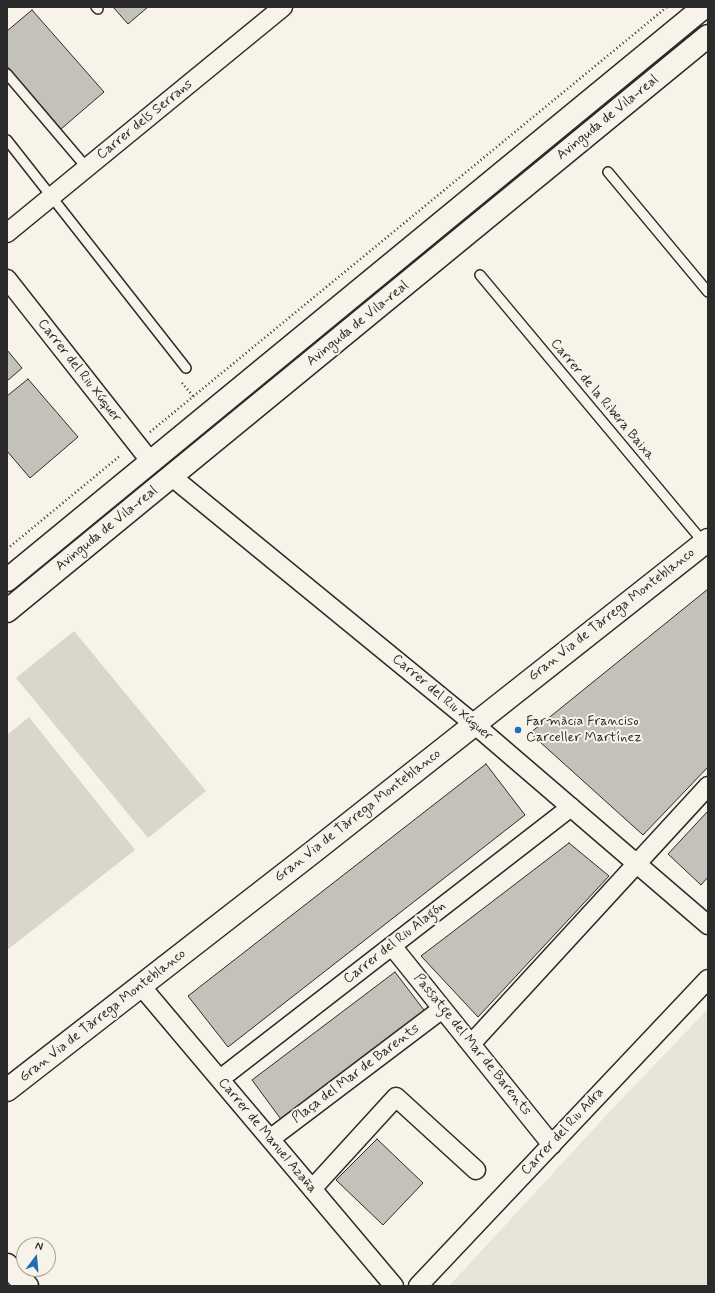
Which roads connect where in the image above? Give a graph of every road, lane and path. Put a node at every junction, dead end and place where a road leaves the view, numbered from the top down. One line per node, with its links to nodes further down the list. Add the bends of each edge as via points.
1 (283, 7): 7 (street, Carrer dels Serrans)
2 (667, 7): 15 (path)
3 (704, 7): 16 (main road, Avinguda de Vila-real)
4 (708, 36): 17 (main road, Avinguda de Vila-real)
5 (7, 74): 7 (lane)
6 (7, 140): 9 (lane)
7 (87, 168): 9 (street, Carrer dels Serrans)
8 (608, 172): 13 (lane)
9 (52, 197): 10 (street, Carrer dels Serrans); 14 (lane)
10 (7, 233)
11 (480, 275): 18 (lane, Carrer de la Ribera Baixa)
12 (7, 280): 15 (street, Carrer del Riu Xúquer)
13 (708, 292)
14 (186, 368)
15 (136, 443): 16 (street, Carrer del Riu Xúquer); 19 (path)
16 (151, 462): 20 (main road, Avinguda de Vila-real)
17 (171, 476): 21 (main road, Avinguda de Vila-real); 22 (street, Carrer del Riu Xúquer)
18 (706, 541): 22 (main road, Gran Via de Tàrrega Monteblanco)
19 (7, 549)
20 (7, 580)
21 (7, 611)
22 (474, 724): 24 (street, Carrer del Riu Xúquer); 29 (main road, Gran Via de Tàrrega Monteblanco)
23 (708, 786): 25 (street)
24 (571, 807): 25 (street, Carrer del Riu Xúquer); 27 (street, Carrer del Riu Alagón)
25 (637, 864): 26 (street, Carrer del Riu Xúquer); 31 (street)
26 (708, 925)
27 (392, 946): 30 (street, Passatge del Mar de Barents); 32 (street, Carrer del Riu Alagón)
28 (708, 978): 35 (street, Carrer del Riu Adra)
29 (141, 986): 32 (street, Carrer de Manuel Azaña); 33 (main road, Gran Via de Tàrrega Monteblanco)
30 (442, 1009): 31 (street, Passatge del Mar de Barents); 34 (street, Plaça del Mar de Barents)
31 (471, 1044): 35 (street, Passatge del Mar de Barents)
32 (220, 1079): 34 (street, Carrer de Manuel Azaña)
33 (7, 1090)
34 (270, 1139): 37 (street, Carrer de Manuel Azaña)
35 (552, 1144): 41 (street, Carrer del Riu Adra)
36 (476, 1170): 37 (street, via 396,1097)
37 (312, 1188): 40 (street, Carrer de Manuel Azaña)
38 (7, 1265): 39 (main road)
39 (27, 1286)
40 (394, 1286)
41 (418, 1286)

